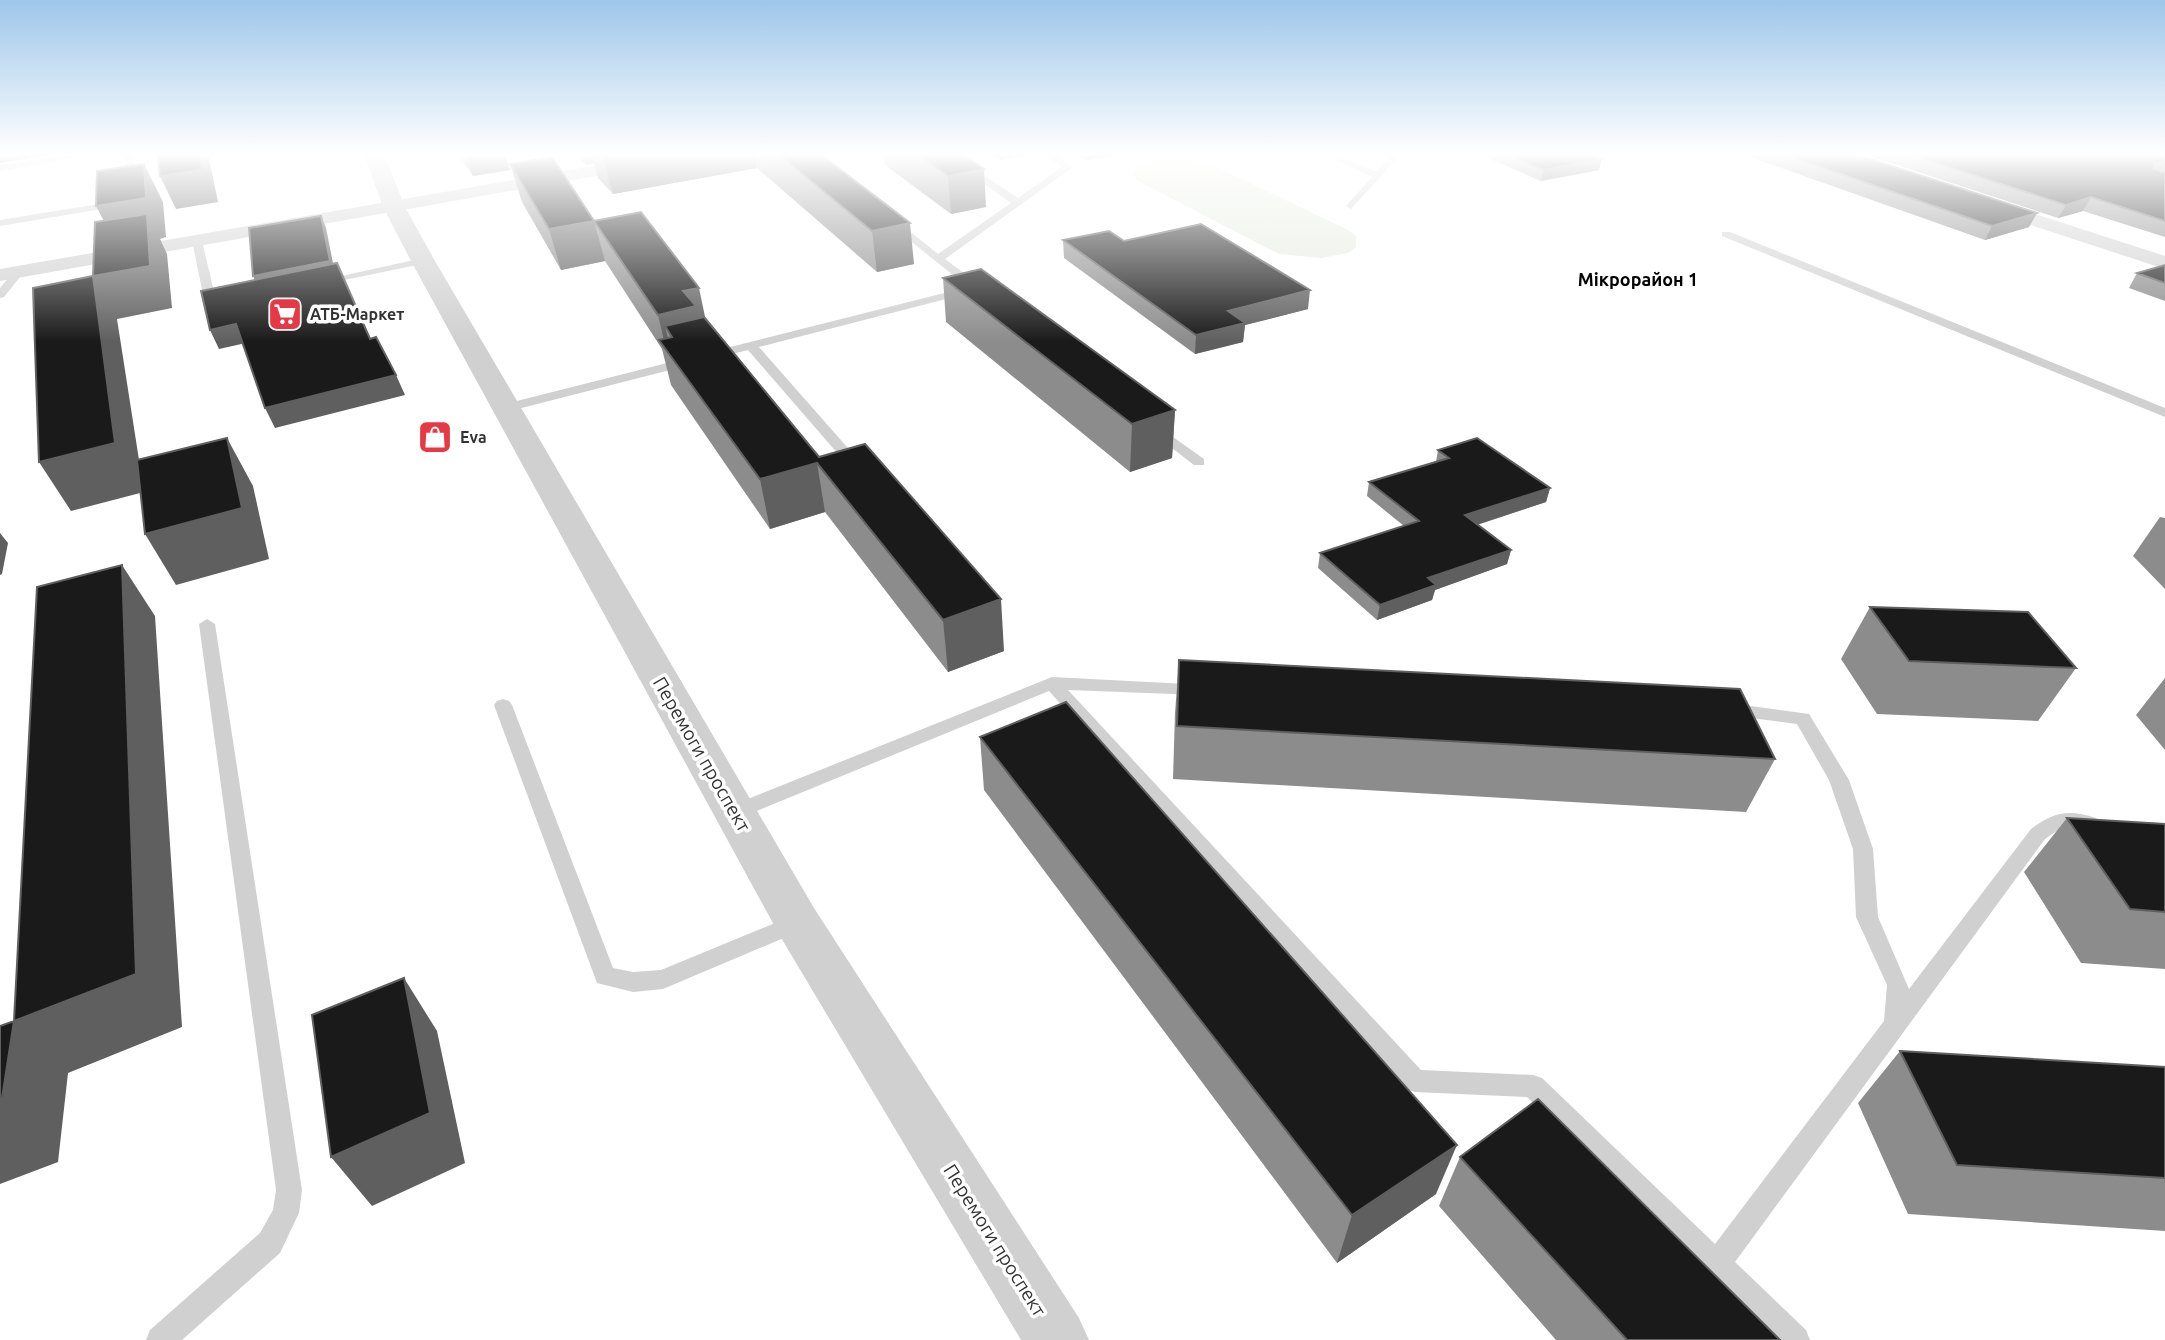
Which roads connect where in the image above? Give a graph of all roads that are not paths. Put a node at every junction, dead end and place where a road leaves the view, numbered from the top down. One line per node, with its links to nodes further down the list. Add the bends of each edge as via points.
1 (39, 217): 7 (lane)
2 (339, 217): 9 (street)
3 (399, 217): 11 (street, Перемоги проспект)
4 (997, 217): 10 (lane)
5 (2024, 217): 12 (street)
6 (887, 219): 10 (lane)
7 (0, 223)
8 (1726, 234): 19 (lane)
9 (197, 241): 13 (street); 16 (lane, via 211,304)
10 (938, 259): 17 (lane, via 982,293)
11 (423, 261): 14 (lane); 18 (street, Перемоги проспект)
12 (2165, 263)
13 (10, 273): 15 (lane)
14 (304, 285)
15 (0, 295)
16 (238, 299)
17 (751, 346): 18 (lane); 22 (lane)
18 (506, 408): 28 (street, Перемоги проспект)
19 (2165, 413)
20 (1146, 421): 21 (lane)
21 (1199, 462)
22 (865, 477)
23 (207, 624): 33 (lane, via 289,1190 286,1213 270,1243)
24 (1052, 683): 25 (lane); 28 (lane); 32 (lane, via 1415,1081 1533,1086)
25 (1219, 690)
26 (502, 705): 30 (lane, via 605,976 633,982 663,979)
27 (1705, 708): 31 (lane, via 1803,719 1839,780 1863,849 1867,917 1898,985)
28 (735, 812): 30 (street, Перемоги проспект)
29 (2112, 826): 31 (lane, via 2058,820 2038,834)
30 (797, 922): 34 (street, Перемоги проспект)
31 (1896, 1024): 32 (lane)
32 (1717, 1264): 35 (lane)
33 (160, 1340)
34 (1057, 1340)
35 (1796, 1340)

